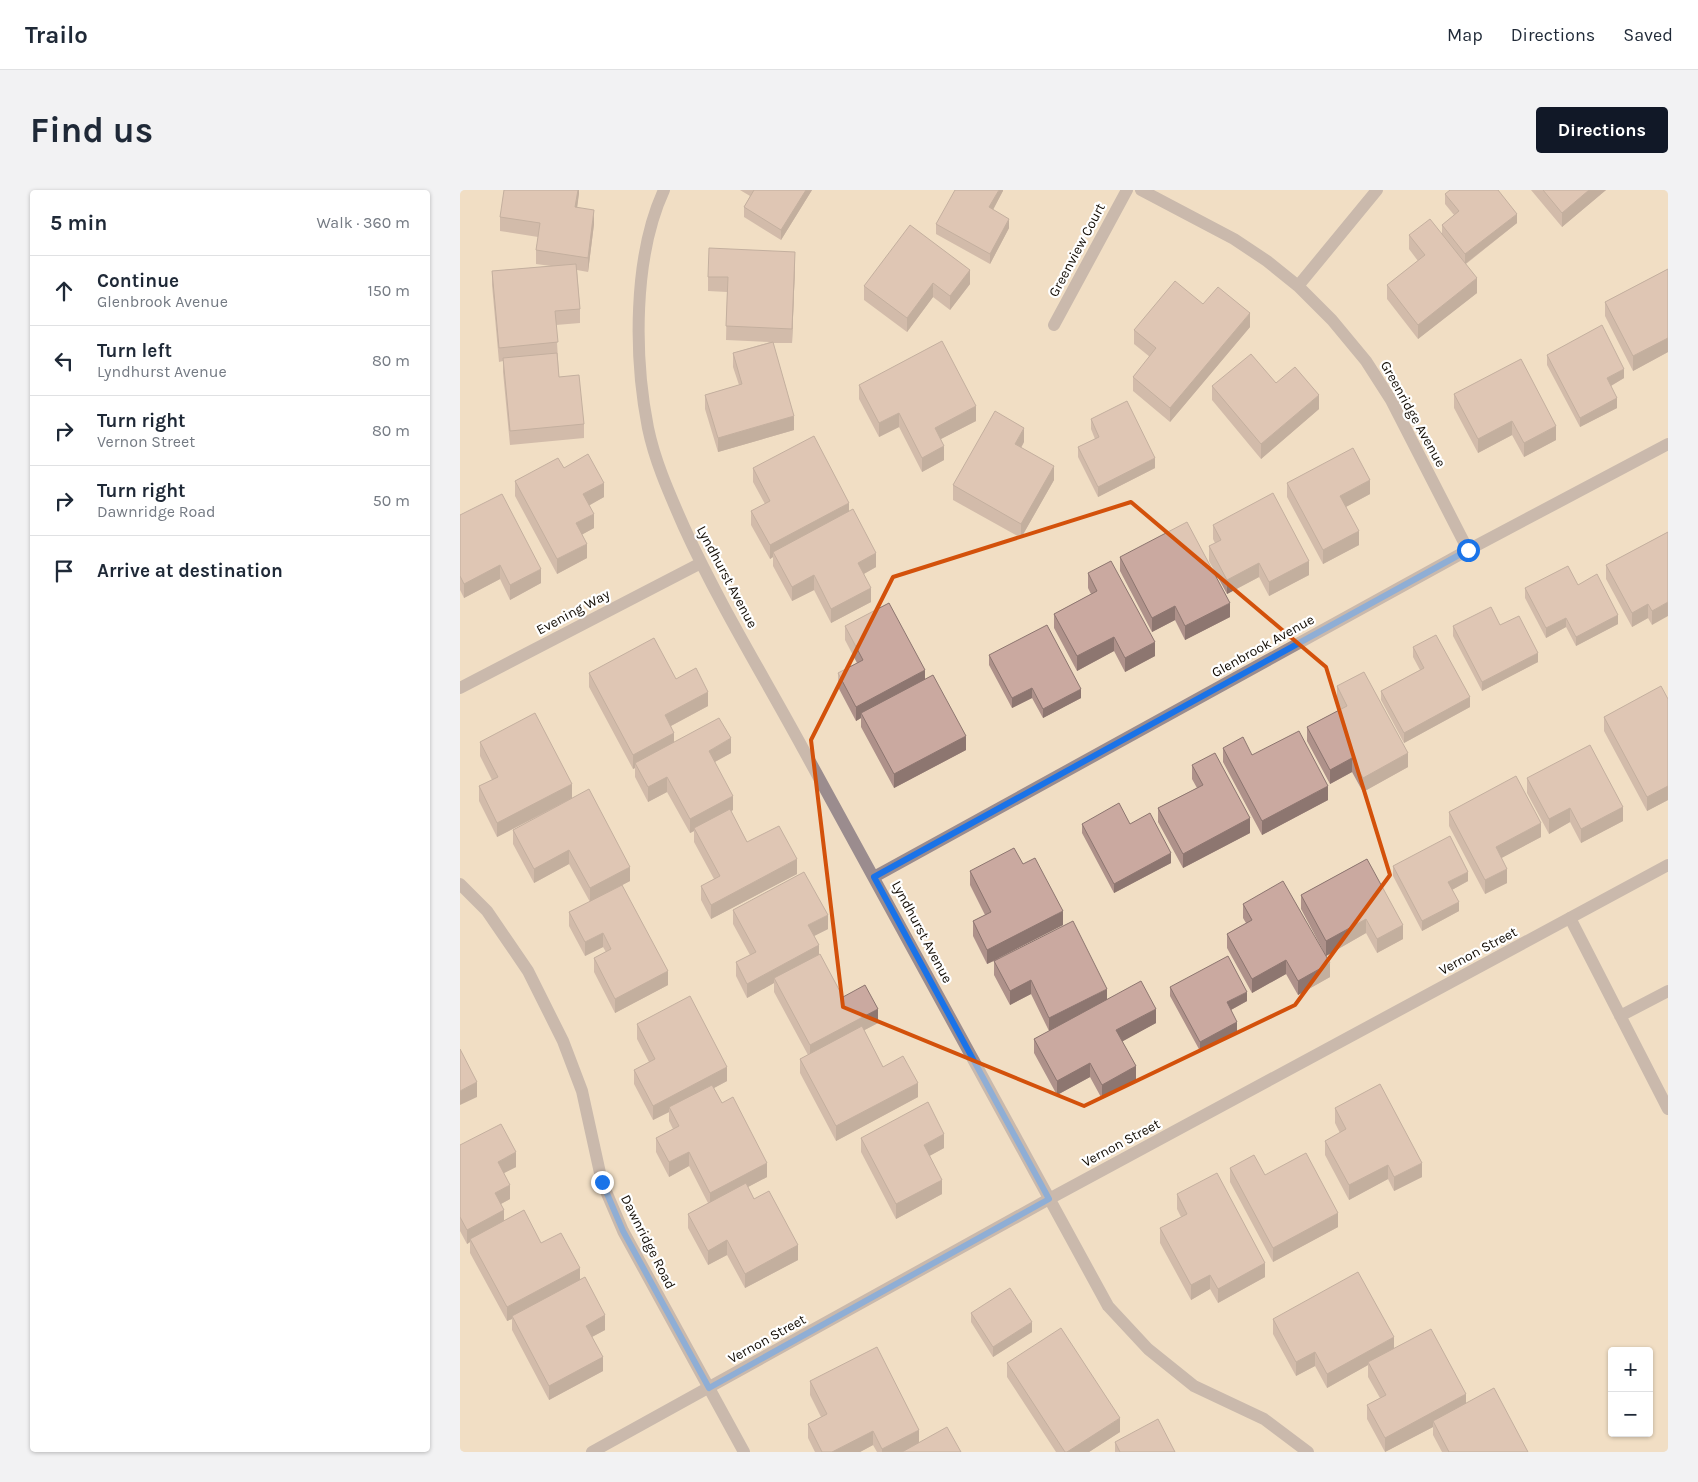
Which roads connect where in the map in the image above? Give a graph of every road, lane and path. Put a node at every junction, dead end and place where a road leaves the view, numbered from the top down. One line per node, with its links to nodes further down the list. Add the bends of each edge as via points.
1 (664, 190): 9 (street, Lyndhurst Avenue, via 645,249 638,311 641,374 648,429 664,482)
2 (1127, 190): 6 (street, Greenview Court)
3 (1141, 190): 5 (street, Greenridge Avenue, via 1234,240)
4 (1377, 190): 5 (street)
5 (1298, 286): 8 (street, Greenridge Avenue, via 1366,360 1391,400)
6 (1054, 325)
7 (1668, 444): 8 (street, Glenbrook Avenue)
8 (1468, 550): 12 (street, Glenbrook Avenue)
9 (700, 563): 10 (street, Evening Way); 12 (street, Lyndhurst Avenue)
10 (460, 688)
11 (1668, 865): 14 (street, Vernon Street)
12 (874, 877): 18 (street, Lyndhurst Avenue)
13 (460, 884): 19 (street, Dawnridge Road, via 487,912 528,971 563,1041 582,1091 602,1182 623,1231)
14 (1570, 918): 16 (street); 18 (street, Vernon Street)
15 (1668, 991): 16 (street)
16 (1620, 1016): 17 (street)
17 (1668, 1109)
18 (1049, 1199): 19 (street, Vernon Street); 22 (street, Lyndhurst Avenue, via 1108,1306 1148,1349 1194,1386 1264,1418)
19 (709, 1388): 20 (street, Vernon Street); 21 (street, Dawnridge Road)
20 (592, 1452)
21 (744, 1452)
22 (1308, 1452)

